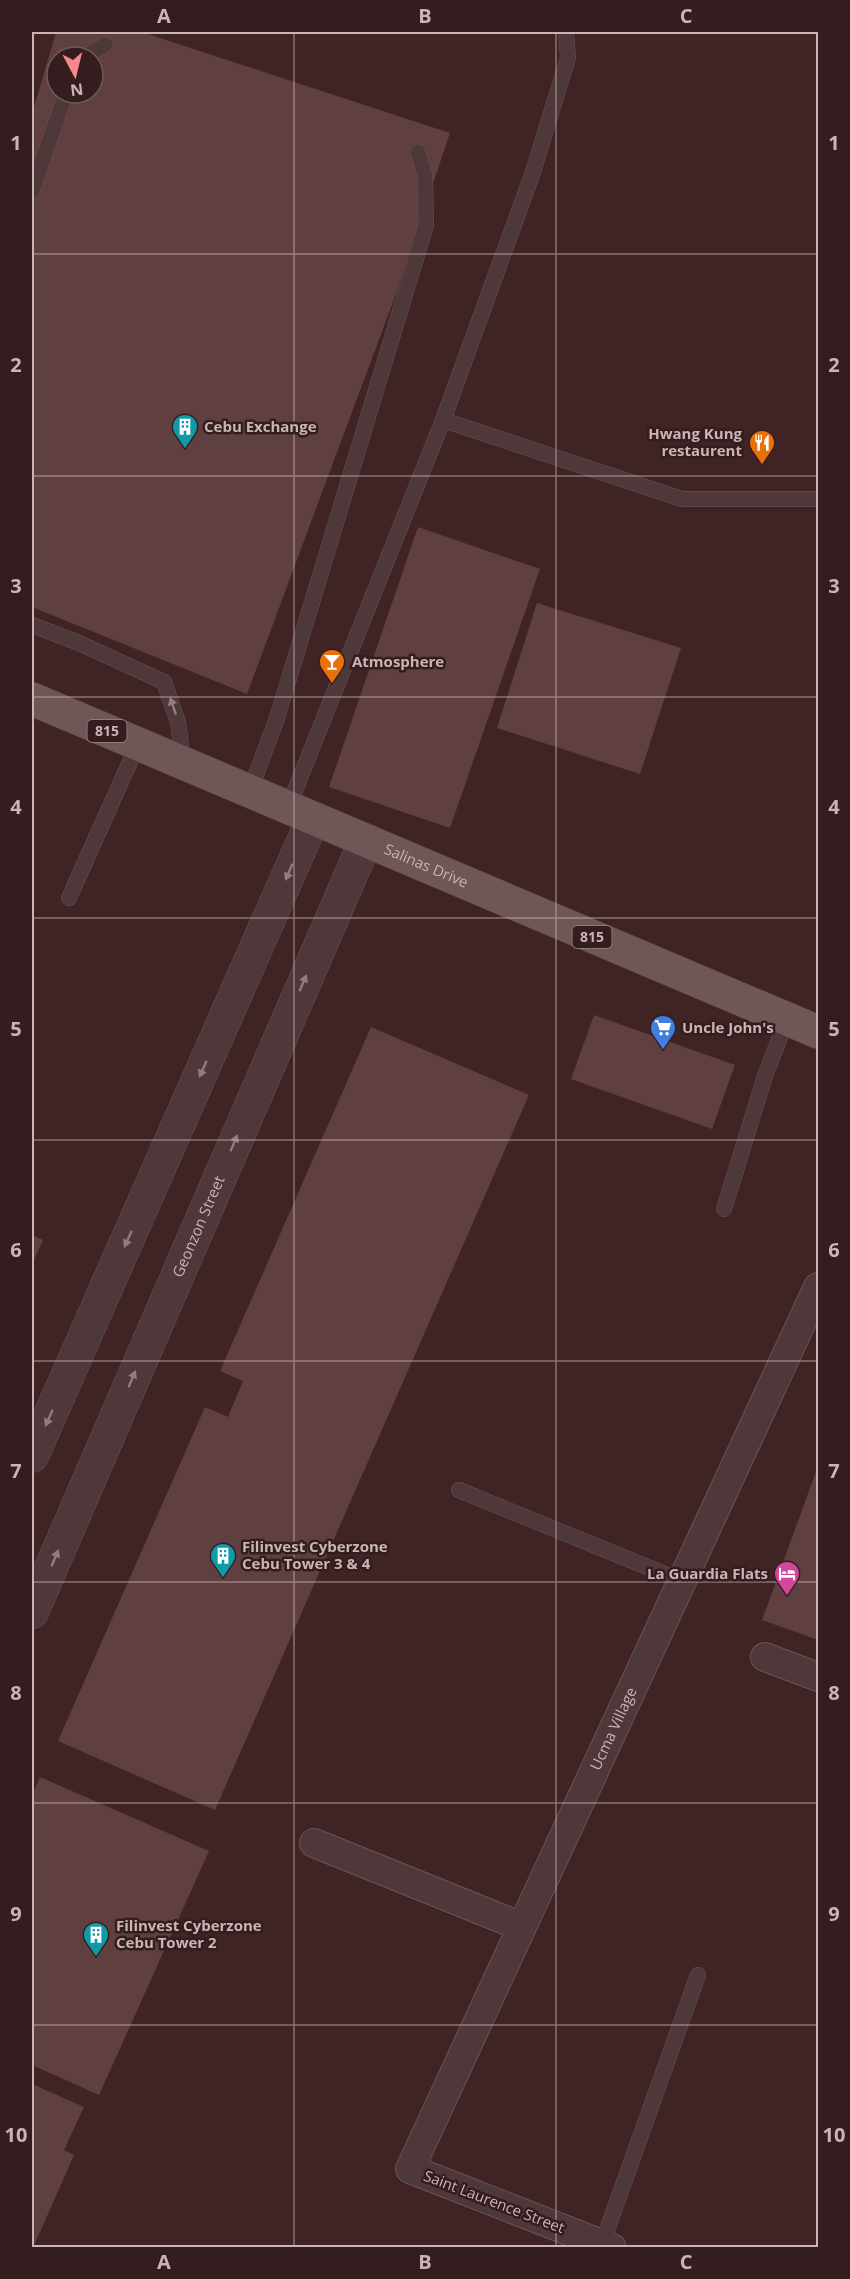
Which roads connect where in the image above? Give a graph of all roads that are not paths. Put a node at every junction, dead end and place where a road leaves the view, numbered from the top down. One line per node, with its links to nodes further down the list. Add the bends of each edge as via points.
1 (566, 32): 5 (lane, via 568,58 532,175)
2 (62, 105): 4 (lane)
3 (418, 152): 11 (lane, via 425,176 426,225 277,718)
4 (32, 191)
5 (443, 420): 6 (lane, via 682,499); 12 (lane)
6 (819, 499)
7 (32, 625): 10 (lane, one-way to 7, via 178,722 164,682)
8 (32, 699): 9 (main road, Salinas Drive / 815)
9 (138, 744): 10 (main road, Salinas Drive / 815); 14 (lane)
10 (183, 763): 11 (main road, Salinas Drive / 815)
11 (250, 791): 12 (main road, Salinas Drive / 815)
12 (300, 813): 13 (main road, Salinas Drive / 815); 19 (street, one-way to 19)
13 (366, 840): 15 (main road, Salinas Drive / 815); 22 (street, Geonzon Street, one-way to 13)
14 (69, 898)
15 (787, 1018): 16 (main road, Salinas Drive / 815); 17 (lane)
16 (819, 1032)
17 (724, 1209)
18 (819, 1287): 21 (street, Ucma Village)
19 (32, 1456)
20 (459, 1490): 21 (lane)
21 (684, 1582): 26 (street, Ucma Village)
22 (32, 1612)
23 (765, 1657): 24 (street)
24 (819, 1677)
25 (314, 1843): 26 (street)
26 (520, 1926): 28 (street, Ucma Village)
27 (698, 1975): 29 (lane)
28 (410, 2169): 29 (street, Saint Laurence Street)
29 (607, 2246)

